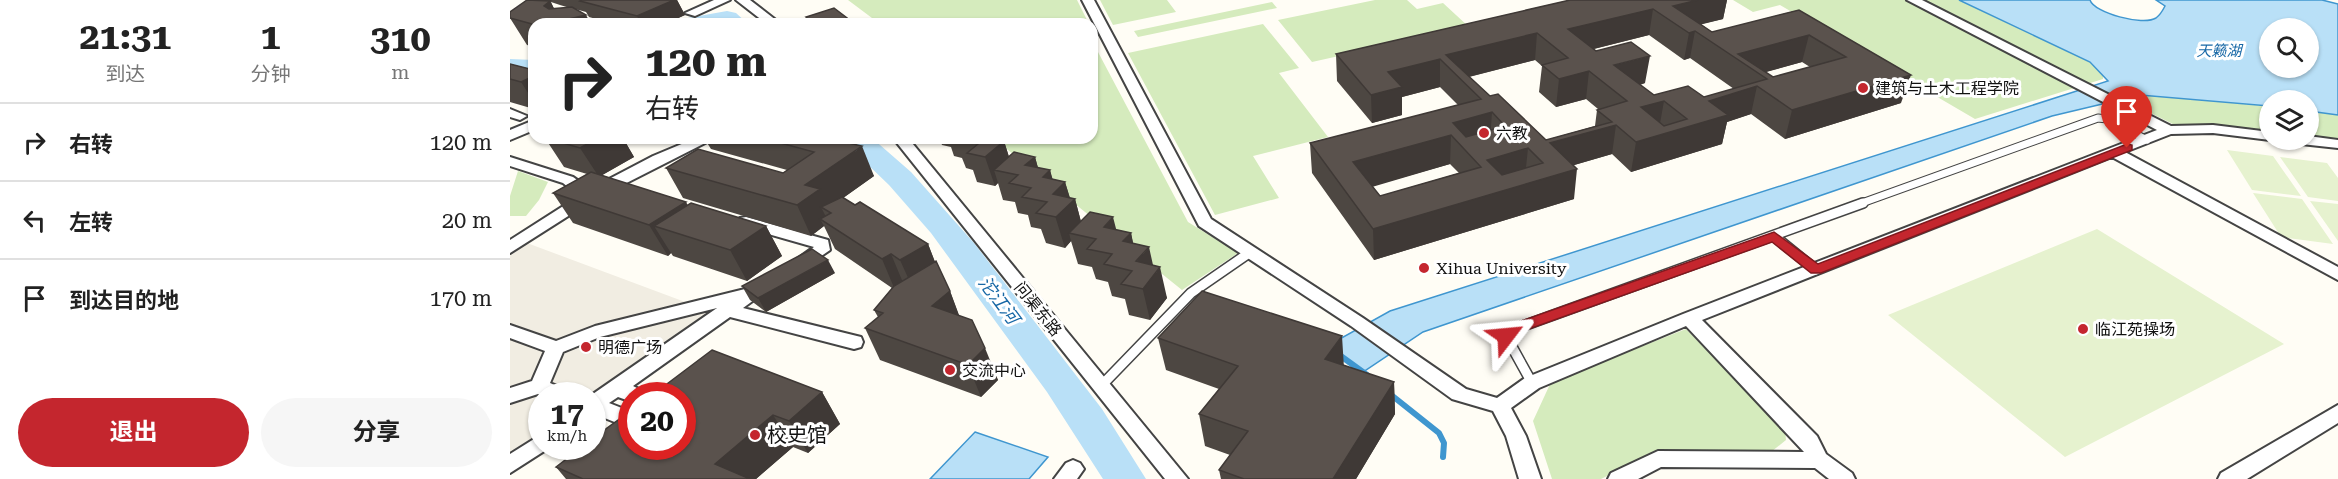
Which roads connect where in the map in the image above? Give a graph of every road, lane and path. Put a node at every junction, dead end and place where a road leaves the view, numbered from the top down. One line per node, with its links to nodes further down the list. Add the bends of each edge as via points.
1 (724, 0): 5 (street)
2 (742, 0): 6 (street)
3 (1088, 0): 7 (street)
4 (1913, 0): 10 (street)
5 (691, 13)
6 (767, 18)
7 (1093, 18)
8 (1100, 40): 42 (street, via 1205,222 1460,394)
9 (528, 127): 12 (street)
10 (2169, 130): 11 (street, via 2213,129); 13 (street)
11 (2259, 135)
12 (510, 136)
13 (2147, 140): 18 (street); 24 (lane, via 2098,118)
14 (2319, 142): 17 (street)
15 (693, 144): 20 (street)
16 (905, 144): 37 (street, 问渠东路)
17 (2338, 144)
18 (2115, 153): 27 (street); 28 (street)
19 (510, 161): 22 (street, via 568,180)
20 (613, 183): 21 (street); 22 (street)
21 (635, 189)
22 (589, 196): 25 (street)
23 (734, 218): 29 (street, via 822,244 822,250)
24 (1774, 236): 27 (lane); 36 (lane, via 1509,331 1506,336)
25 (510, 248)
26 (1246, 255): 37 (lane, via 1191,293)
27 (1816, 270): 31 (street)
28 (2338, 274)
29 (747, 294): 30 (street); 34 (street, via 595,332)
30 (725, 310): 33 (street); 38 (street)
31 (1689, 318): 36 (street); 45 (street, via 1810,442)
32 (510, 331): 34 (street)
33 (854, 342)
34 (555, 348): 35 (street)
35 (541, 382)
36 (1532, 383): 42 (street)
37 (1101, 386): 47 (street, 问渠东路)
38 (617, 388): 41 (street)
39 (528, 390): 40 (street)
40 (510, 396)
41 (606, 396)
42 (1500, 406): 48 (street, via 1516,436)
43 (2338, 413): 51 (street)
44 (528, 452): 46 (street)
45 (1819, 460): 49 (street, via 1658,459); 50 (street)
46 (510, 465)
47 (1177, 479)
48 (1530, 479)
49 (1619, 479)
50 (1844, 479)
51 (2229, 479)

